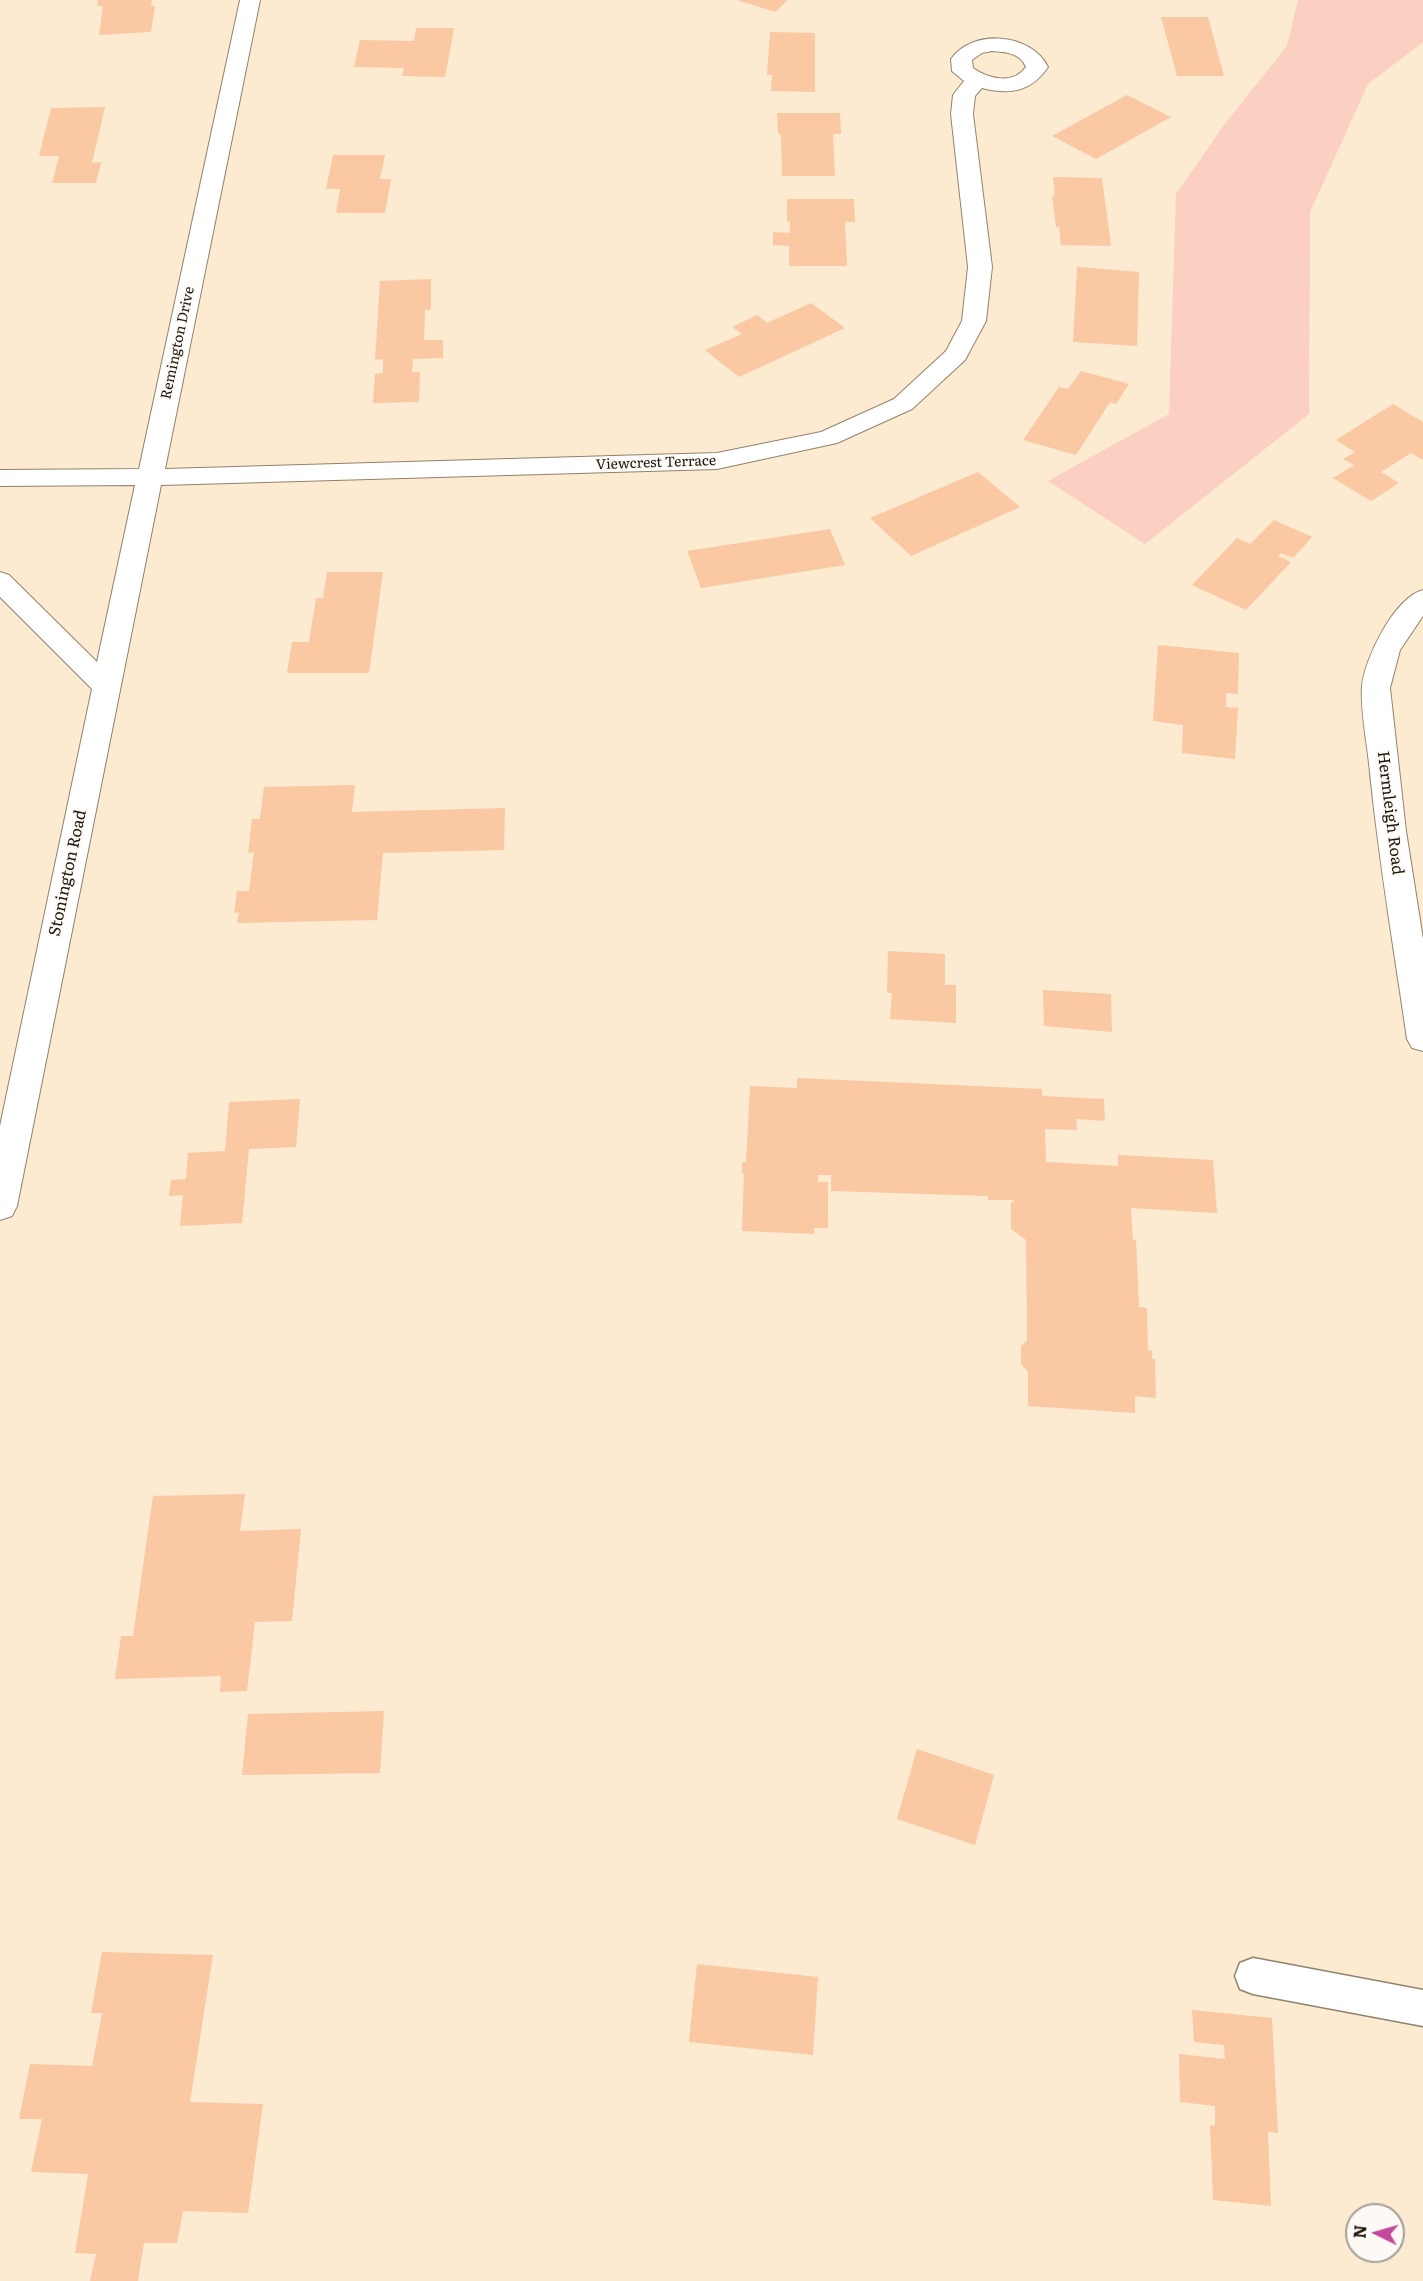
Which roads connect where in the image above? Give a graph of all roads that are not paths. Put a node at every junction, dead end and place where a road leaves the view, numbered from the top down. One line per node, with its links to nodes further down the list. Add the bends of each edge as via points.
1 (250, 0): 3 (street, Remington Drive)
2 (977, 80): 3 (street, Viewcrest Terrace, via 964,95 962,114 980,267 974,321 956,355 903,404 828,438 717,461)
3 (150, 477): 4 (street); 7 (street, Remington Drive)
4 (0, 478)
5 (0, 581): 7 (street)
6 (1423, 599): 8 (street, Hermleigh Road, via 1389,641 1379,665 1376,688 1391,831)
7 (106, 687): 9 (street, Stonington Road)
8 (1423, 1039)
9 (0, 1206)
10 (1253, 1976): 11 (lane)
11 (1423, 2008)

